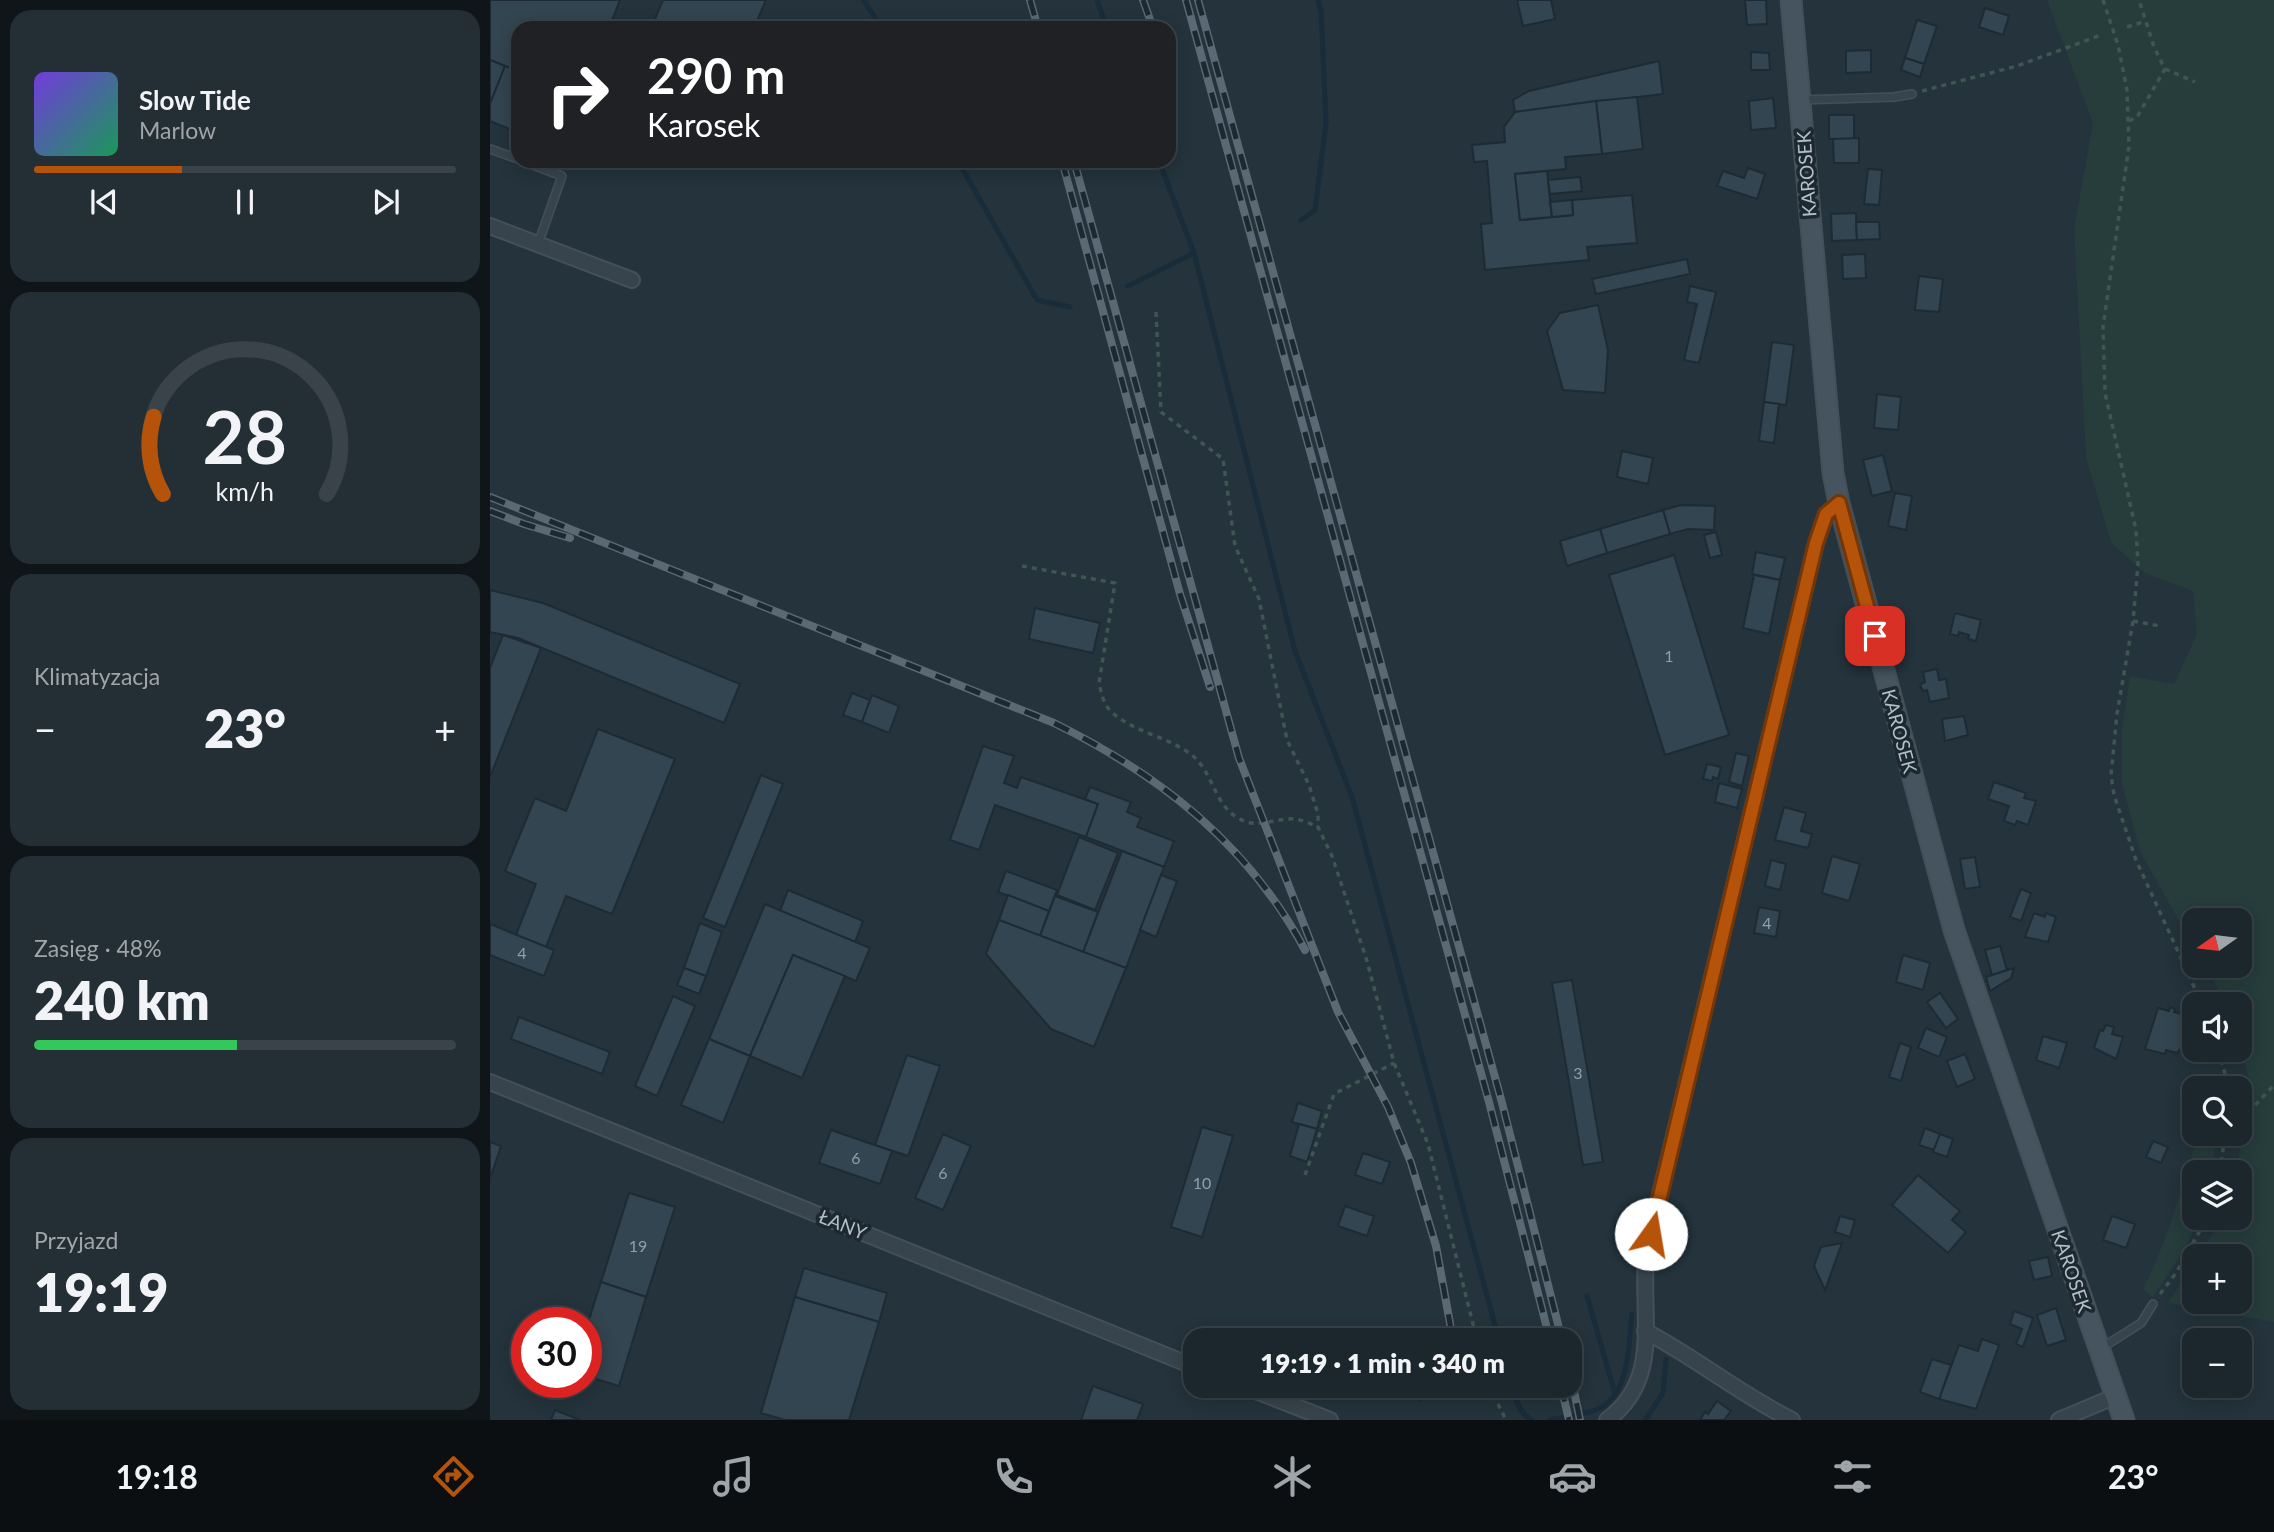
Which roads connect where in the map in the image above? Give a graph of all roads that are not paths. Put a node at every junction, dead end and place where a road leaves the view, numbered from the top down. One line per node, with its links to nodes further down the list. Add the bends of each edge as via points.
1 (1791, 0): 3 (street, KAROSEK)
2 (1912, 94): 3 (lane)
3 (1800, 100): 10 (street, KAROSEK)
4 (490, 149): 5 (lane)
5 (511, 157)
6 (541, 168): 8 (lane, via 562,176)
7 (490, 226): 8 (street)
8 (538, 244): 9 (street)
9 (632, 280)
10 (1839, 503): 13 (street, via 1826,514 1816,543 1656,1211 1646,1257); 14 (street, KAROSEK, via 1955,930)
11 (490, 1082): 15 (street, ŁANY)
12 (2153, 1304): 14 (lane, via 2141,1323)
13 (1645, 1331): 19 (street, via 1645,1354 1634,1392); 20 (street)
14 (2100, 1349): 16 (street, KAROSEK)
15 (1183, 1362)
16 (2116, 1396): 21 (street); 22 (street, KAROSEK)
17 (1272, 1398): 18 (street)
18 (1321, 1418)
19 (1607, 1420)
20 (1792, 1420)
21 (2059, 1420)
22 (2124, 1420)

